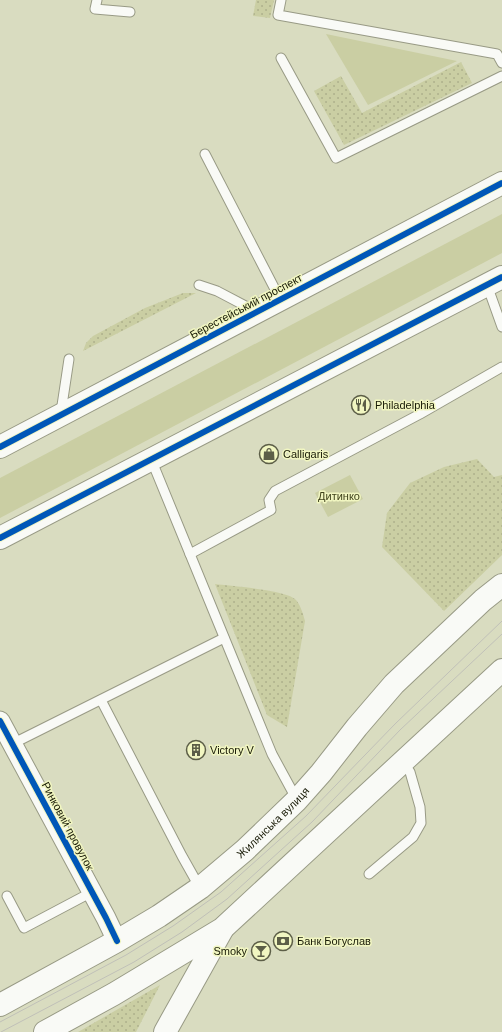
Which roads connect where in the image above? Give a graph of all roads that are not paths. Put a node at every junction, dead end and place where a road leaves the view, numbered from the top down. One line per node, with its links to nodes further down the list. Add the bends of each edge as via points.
1 (97, 0): 3 (lane, via 95,9)
2 (281, 0): 5 (lane, via 278,15 497,54)
3 (130, 12)
4 (281, 58): 6 (lane, via 336,158)
5 (502, 63)
6 (502, 76)
7 (205, 154): 11 (lane)
8 (502, 183): 11 (main road, Берестейський проспект)
9 (495, 281): 13 (lane); 18 (main road)
10 (199, 285): 12 (lane)
11 (280, 299): 12 (main road, Берестейський проспект)
12 (256, 312): 16 (main road, Берестейський проспект)
13 (502, 327)
14 (69, 359): 16 (lane)
15 (502, 367): 20 (lane, via 275,491 269,500 271,510)
16 (60, 415): 17 (main road, Берестейський проспект)
17 (0, 447)
18 (151, 459): 19 (main road); 20 (lane)
19 (0, 538)
20 (190, 554): 22 (lane)
21 (502, 585): 28 (main road, Жилянська вулиця, via 394,684)
22 (224, 638): 24 (lane); 28 (lane, via 277,764)
23 (502, 670): 27 (main road)
24 (101, 700): 26 (lane); 30 (lane)
25 (0, 721): 26 (street, Ринковий провулок)
26 (12, 744): 31 (street, Ринковий провулок)
27 (403, 762): 29 (lane, via 410,772 420,807 421,823 413,837); 33 (main road)
28 (297, 800): 30 (main road, Жилянська вулиця, via 245,850)
29 (369, 874)
30 (200, 888): 34 (main road, Жилянська вулиця)
31 (92, 892): 32 (lane, via 24,928); 34 (street, Ринковий провулок)
32 (7, 896)
33 (222, 929): 36 (main road); 37 (main road)
34 (117, 942): 35 (main road, Жилянська вулиця)
35 (0, 1005)
36 (45, 1032)
37 (165, 1032)

